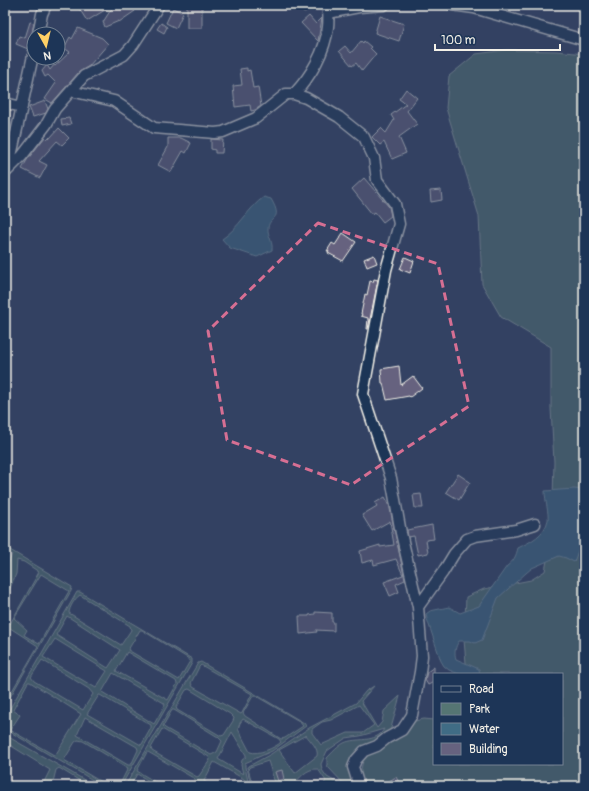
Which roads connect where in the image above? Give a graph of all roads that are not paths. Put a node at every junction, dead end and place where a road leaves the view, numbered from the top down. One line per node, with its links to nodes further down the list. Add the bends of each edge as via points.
1 (46, 5): 6 (street)
2 (159, 5): 9 (street, via 133,46 124,55 84,76)
3 (384, 5): 5 (street)
4 (452, 5): 7 (street, via 474,8)
5 (328, 9): 10 (street, via 328,26 320,55 302,86)
6 (40, 26)
7 (584, 40)
8 (31, 66): 12 (street)
9 (71, 91): 10 (street, via 114,101 154,128 215,133 256,118 286,94); 13 (street, via 22,156)
10 (294, 94): 15 (street, via 339,117 364,137 374,158 377,180 395,204 399,224 386,270 364,394 391,478)
11 (5, 103): 12 (street)
12 (22, 107): 13 (street)
13 (6, 172)
14 (535, 524): 15 (street, via 467,539)
15 (418, 607): 16 (street, via 422,656 412,715 402,730 364,751 356,760 353,767)
16 (359, 786)

